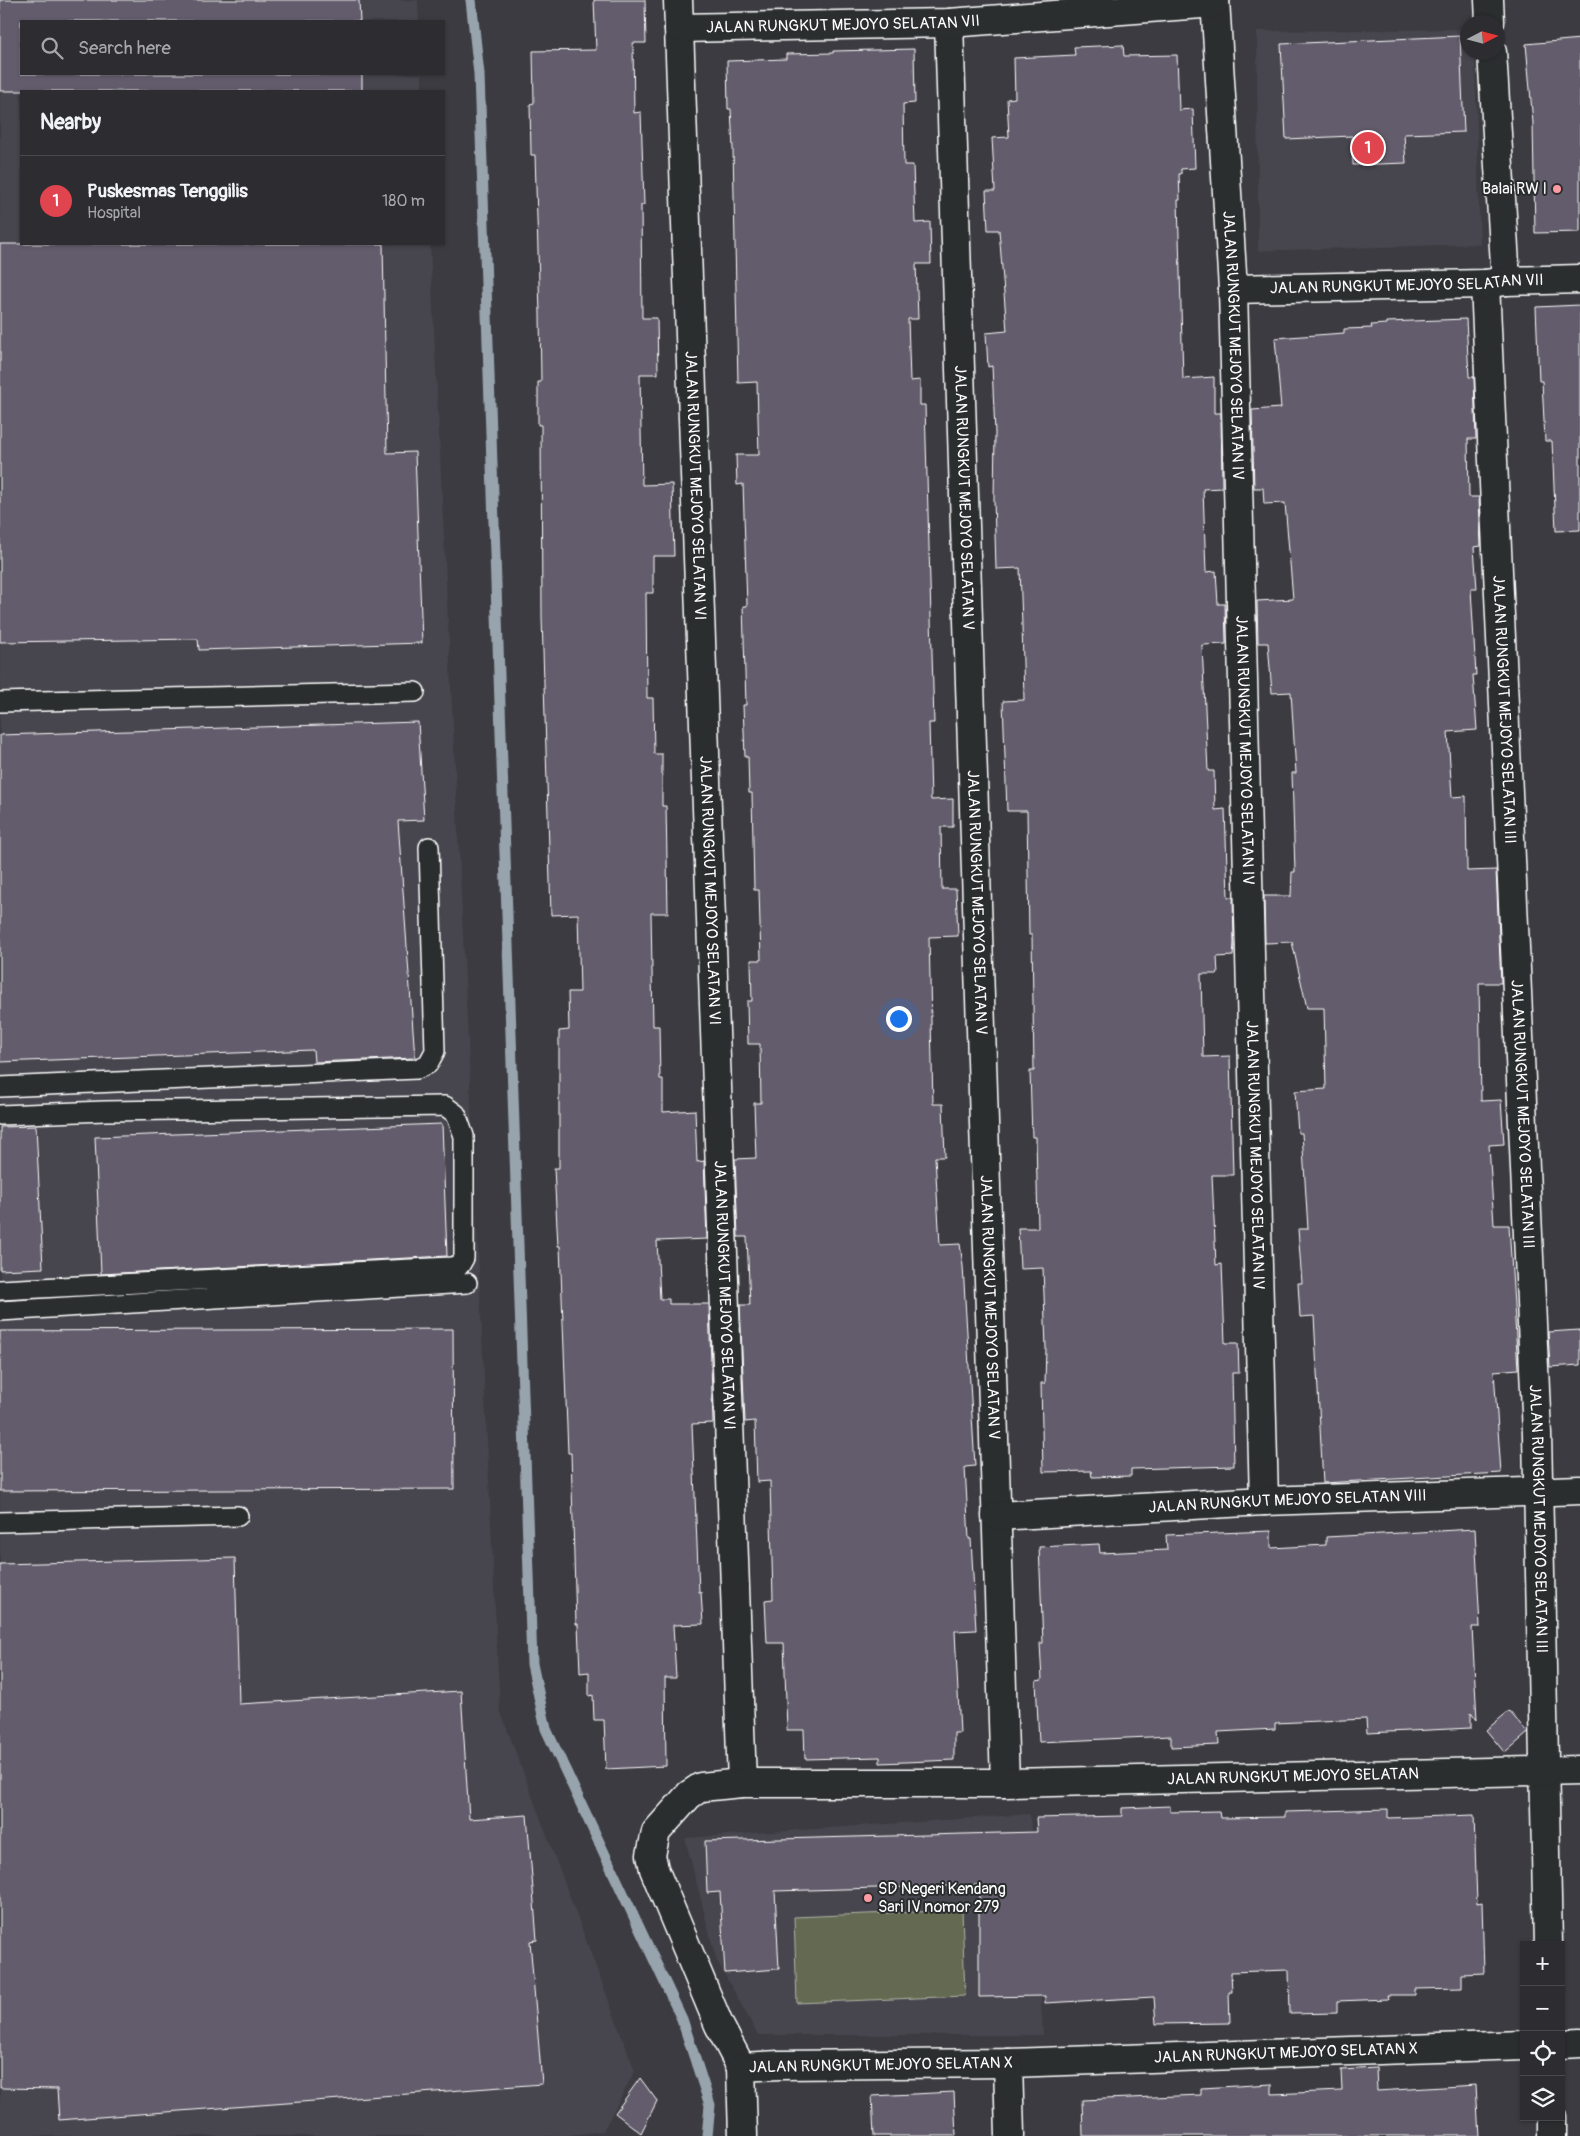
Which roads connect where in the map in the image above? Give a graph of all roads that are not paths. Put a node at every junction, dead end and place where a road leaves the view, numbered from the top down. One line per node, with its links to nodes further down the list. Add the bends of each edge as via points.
1 (678, 0): 6 (street, JALAN RUNGKUT MEJOYO SELATAN VI)
2 (1489, 0): 4 (street)
3 (1215, 2): 5 (street, JALAN RUNGKUT MEJOYO SELATAN VII); 10 (street, JALAN RUNGKUT MEJOYO SELATAN IV)
4 (1490, 15)
5 (949, 23): 6 (street, JALAN RUNGKUT MEJOYO SELATAN VII); 23 (street, JALAN RUNGKUT MEJOYO SELATAN V)
6 (679, 28): 27 (street, JALAN RUNGKUT MEJOYO SELATAN VI)
7 (1492, 60): 9 (street, JALAN RUNGKUT MEJOYO SELATAN III)
8 (1580, 279): 9 (street, JALAN RUNGKUT MEJOYO SELATAN VII)
9 (1495, 283): 10 (street, JALAN RUNGKUT MEJOYO SELATAN VII); 19 (street, JALAN RUNGKUT MEJOYO SELATAN III)
10 (1233, 289): 21 (street, JALAN RUNGKUT MEJOYO SELATAN IV)
11 (415, 692): 12 (lane)
12 (0, 702)
13 (429, 847): 14 (lane, via 435,1052 428,1064 417,1069)
14 (0, 1087)
15 (0, 1115): 17 (lane, via 445,1106 456,1114 464,1136 464,1258 460,1265 451,1267)
16 (467, 1283): 18 (lane)
17 (0, 1290)
18 (0, 1312)
19 (1539, 1490): 20 (street, JALAN RUNGKUT MEJOYO SELATAN VIII); 21 (street, JALAN RUNGKUT MEJOYO SELATAN VIII); 26 (street, JALAN RUNGKUT MEJOYO SELATAN III)
20 (1580, 1490)
21 (1264, 1501): 23 (street, JALAN RUNGKUT MEJOYO SELATAN VIII)
22 (238, 1516): 24 (lane)
23 (996, 1516): 28 (street, JALAN RUNGKUT MEJOYO SELATAN V)
24 (0, 1522)
25 (1580, 1770): 26 (street, JALAN RUNGKUT MEJOYO SELATAN)
26 (1545, 1772): 28 (street, JALAN RUNGKUT MEJOYO SELATAN); 29 (street, JALAN RUNGKUT MEJOYO SELATAN III)
27 (742, 1782): 28 (street, JALAN RUNGKUT MEJOYO SELATAN X); 34 (street, JALAN RUNGKUT MEJOYO SELATAN X, via 702,1787 689,1795 656,1832 651,1855 690,1957)
28 (1005, 1783)
29 (1548, 1941)
30 (1580, 2043): 31 (street)
31 (1565, 2044)
32 (1520, 2045): 33 (street, JALAN RUNGKUT MEJOYO SELATAN X)
33 (1008, 2063): 34 (street, JALAN RUNGKUT MEJOYO SELATAN X); 37 (street)
34 (741, 2067): 36 (street)
35 (1552, 2121): 38 (street)
36 (743, 2136)
37 (1010, 2136)
38 (1552, 2136)

